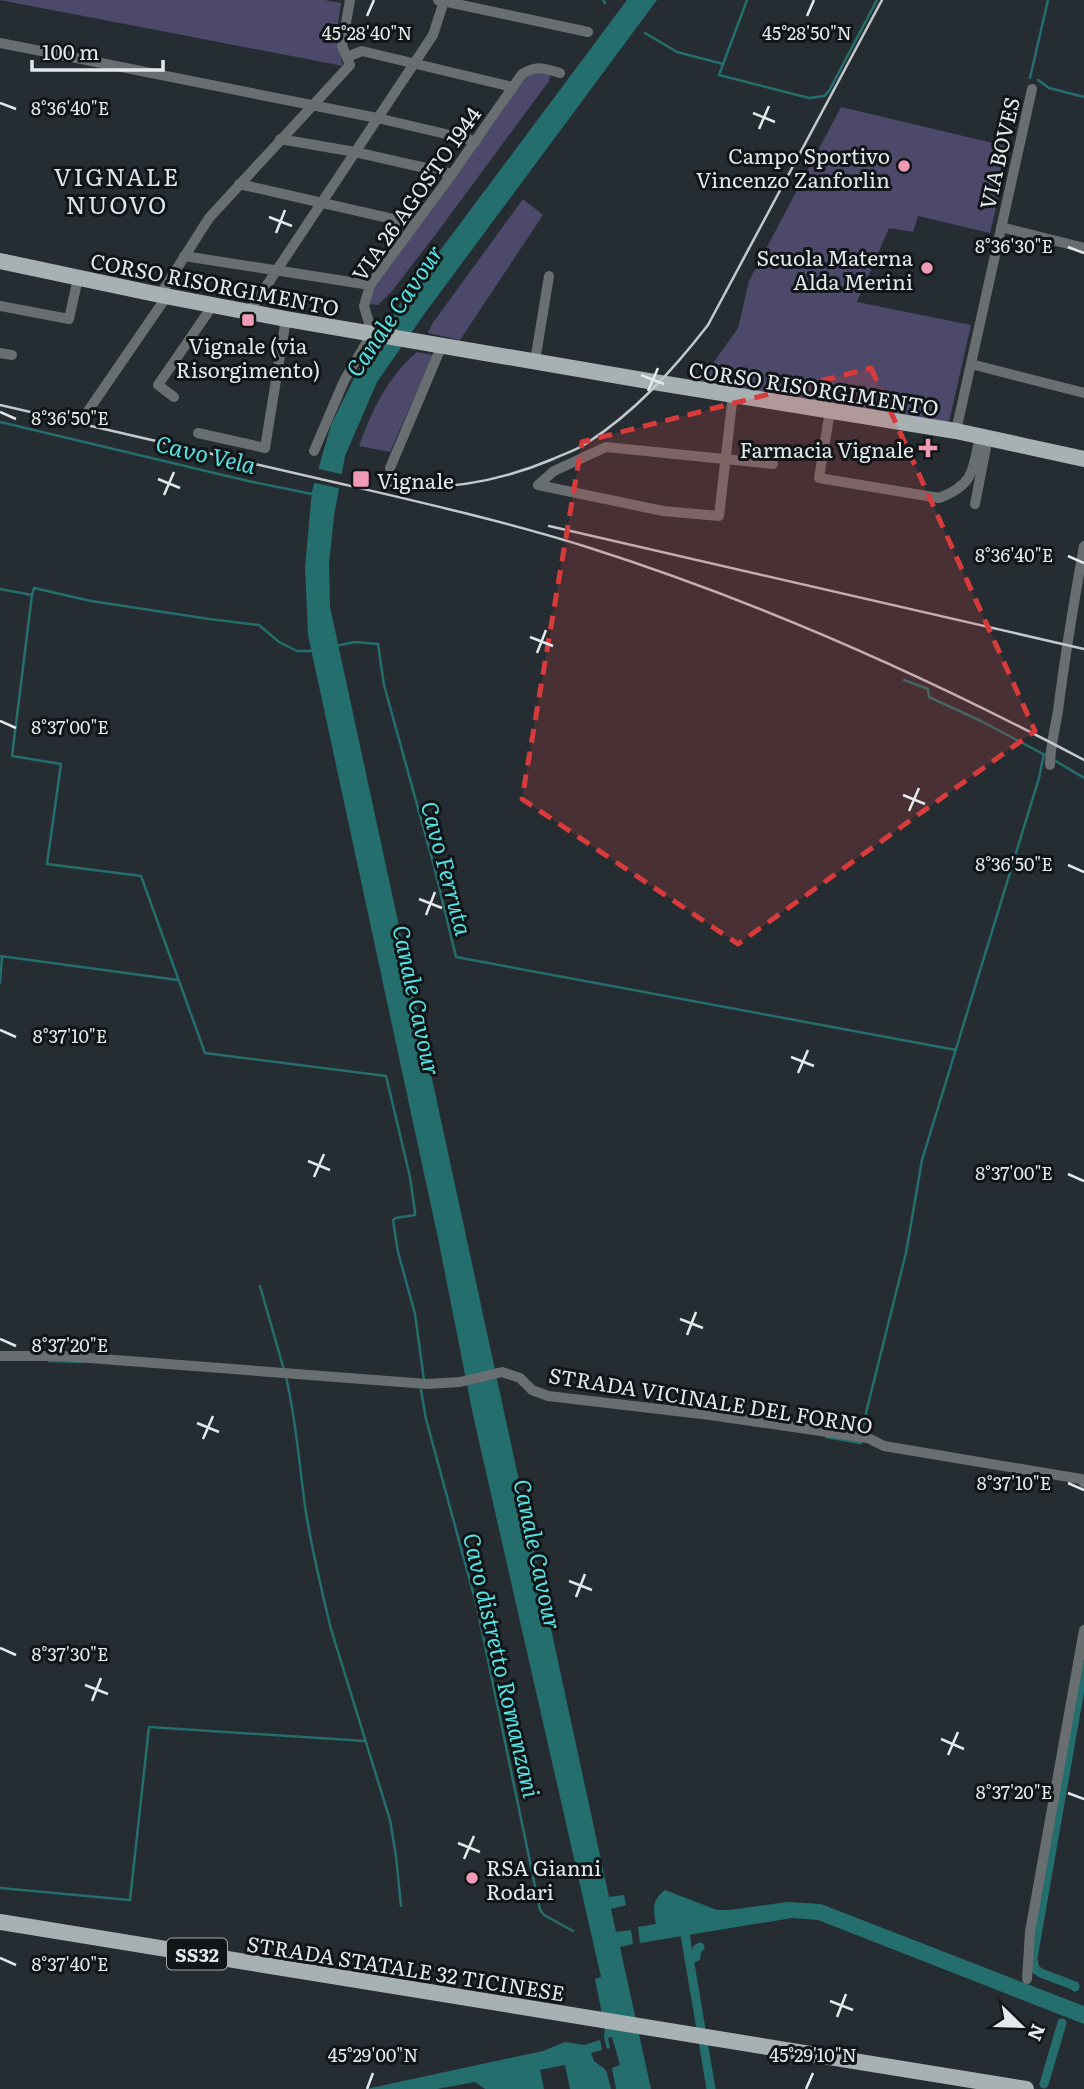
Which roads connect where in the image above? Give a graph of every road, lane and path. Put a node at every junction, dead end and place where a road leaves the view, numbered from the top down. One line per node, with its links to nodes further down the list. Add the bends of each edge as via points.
1 (350, 0): 5 (street, via 342,46)
2 (441, 1): 3 (street); 6 (street, via 433,35)
3 (588, 33)
4 (0, 43): 10 (street)
5 (347, 57): 6 (street, via 362,51); 10 (street, via 350,65)
6 (414, 65): 8 (street); 11 (street)
7 (560, 72): 8 (street, VIA 26 AGOSTO 1944, via 533,68)
8 (513, 87): 13 (street, VIA 26 AGOSTO 1944)
9 (1032, 89): 19 (street, VIA BOVES)
10 (312, 105): 11 (street); 12 (street)
11 (377, 118): 13 (street); 14 (street)
12 (280, 139): 14 (street); 16 (street)
13 (476, 141): 15 (street, VIA 26 AGOSTO 1944)
14 (355, 152): 15 (street); 17 (street)
15 (452, 174): 18 (street, VIA 26 AGOSTO 1944)
16 (239, 184): 17 (street); 21 (street)
17 (322, 203): 18 (street); 23 (street)
18 (415, 224): 26 (street, VIA 26 AGOSTO 1944)
19 (1001, 227): 20 (street); 37 (street, VIA BOVES)
20 (1084, 246)
21 (184, 256): 23 (street); 27 (street)
22 (0, 261): 25 (main road, CORSO RISORGIMENTO)
23 (277, 270): 26 (street); 30 (street)
24 (549, 276): 36 (street)
25 (78, 278): 27 (main road, CORSO RISORGIMENTO); 29 (street, via 69,318)
26 (370, 285): 32 (street, VIA 26 AGOSTO 1944, via 364,306)
27 (163, 296): 28 (main road, CORSO RISORGIMENTO); 41 (street)
28 (213, 305): 30 (main road, CORSO RISORGIMENTO); 40 (street, via 158,384)
29 (0, 306)
30 (249, 312): 31 (main road, CORSO RISORGIMENTO)
31 (286, 319): 32 (main road, CORSO RISORGIMENTO); 44 (street, via 265,448)
32 (374, 334): 33 (main road, CORSO RISORGIMENTO); 46 (street, via 344,381)
33 (442, 345): 36 (main road, CORSO RISORGIMENTO); 50 (street)
34 (0, 353): 35 (street)
35 (12, 355)
36 (535, 361): 39 (main road, CORSO RISORGIMENTO)
37 (971, 364): 38 (street); 43 (street, VIA BOVES)
38 (1084, 393)
39 (733, 395): 42 (main road, CORSO RISORGIMENTO); 48 (street)
40 (174, 397)
41 (88, 411)
42 (830, 411): 43 (main road, CORSO RISORGIMENTO); 45 (street, via 819,478 939,498 969,480)
43 (956, 431): 45 (main road, CORSO RISORGIMENTO)
44 (198, 433)
45 (984, 437): 47 (main road, CORSO RISORGIMENTO); 51 (street)
46 (314, 451)
47 (1084, 459)
48 (725, 460): 48 (street, via 719,516 663,511 538,485 554,471 606,447); 49 (street)
49 (773, 464)
50 (390, 468)
51 (975, 504)
52 (1084, 546): 53 (street)
53 (1079, 599): 54 (street)
54 (1050, 760)
55 (0, 1356): 56 (street, STRADA VICINALE DEL FORNO, via 63,1356 423,1383 460,1382 502,1372 548,1396 861,1437 884,1446)
56 (1084, 1483)
57 (1084, 1630): 59 (street, via 1030,1932)
58 (0, 1922): 60 (main road, STRADA STATALE 32 TICINESE / SS32)
59 (1027, 1979)
60 (1026, 2089)

